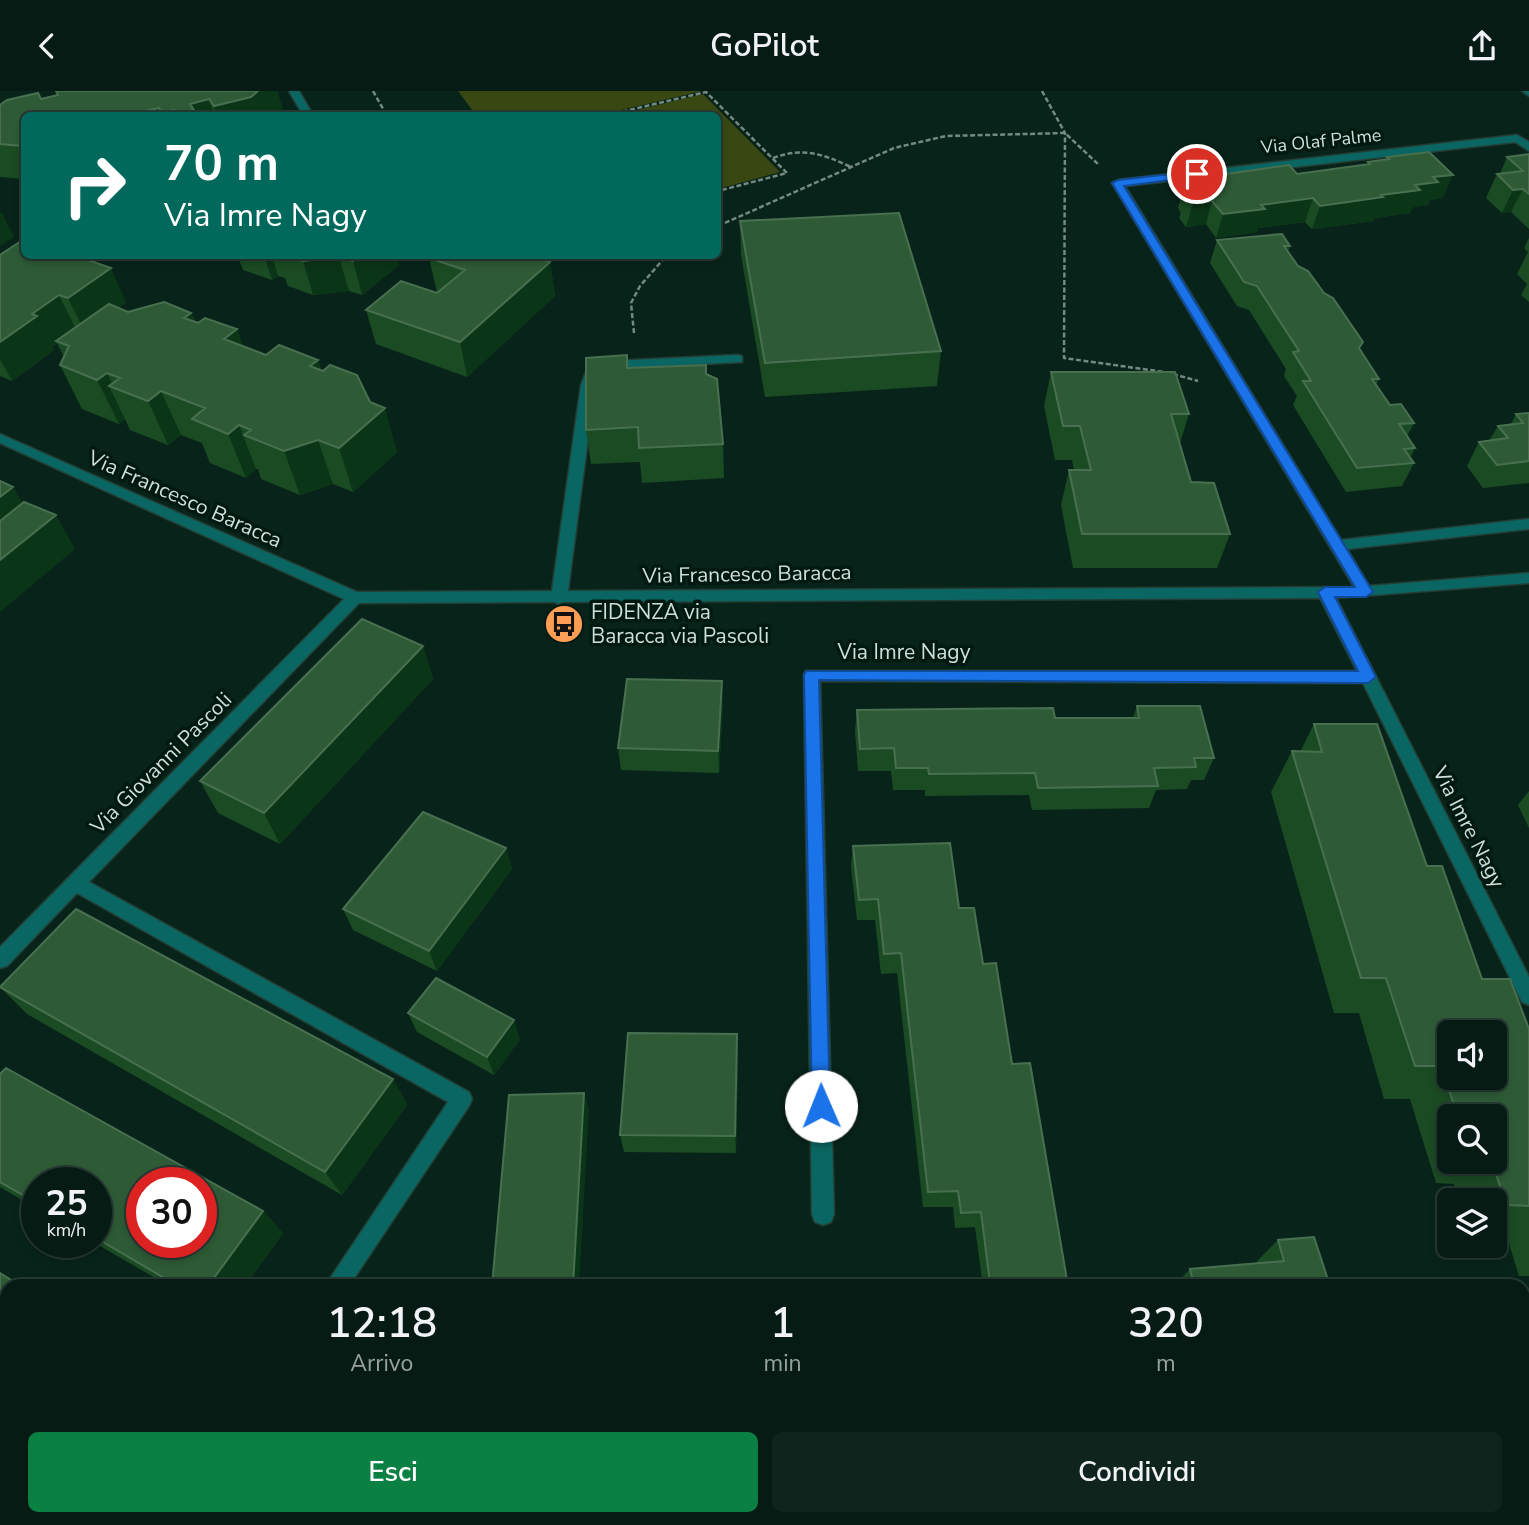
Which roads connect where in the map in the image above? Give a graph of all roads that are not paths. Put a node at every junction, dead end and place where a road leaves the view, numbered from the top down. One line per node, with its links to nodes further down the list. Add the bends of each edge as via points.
1 (294, 91): 2 (street)
2 (306, 112)
3 (1529, 148): 7 (street, Via Olaf Palme, via 1517,138 1118,183)
4 (737, 359): 11 (street, via 595,365 588,385)
5 (0, 438): 12 (street, Via Francesco Baracca)
6 (1529, 524): 7 (street)
7 (1338, 545): 10 (street)
8 (1529, 578): 10 (street, Via Francesco Baracca)
9 (1325, 592): 10 (street, Via Francesco Baracca); 11 (street, Via Francesco Baracca); 13 (street, Via Imre Nagy)
10 (1366, 592)
11 (559, 598): 12 (street, Via Francesco Baracca)
12 (355, 599): 14 (street, Via Giovanni Pascoli)
13 (1368, 677): 16 (street, Via Imre Nagy); 17 (street, Via Imre Nagy, via 812,675)
14 (75, 883): 15 (street, Via Giovanni Pascoli); 18 (street, via 462,1099)
15 (0, 960)
16 (1529, 996)
17 (823, 1214)
18 (341, 1279)

